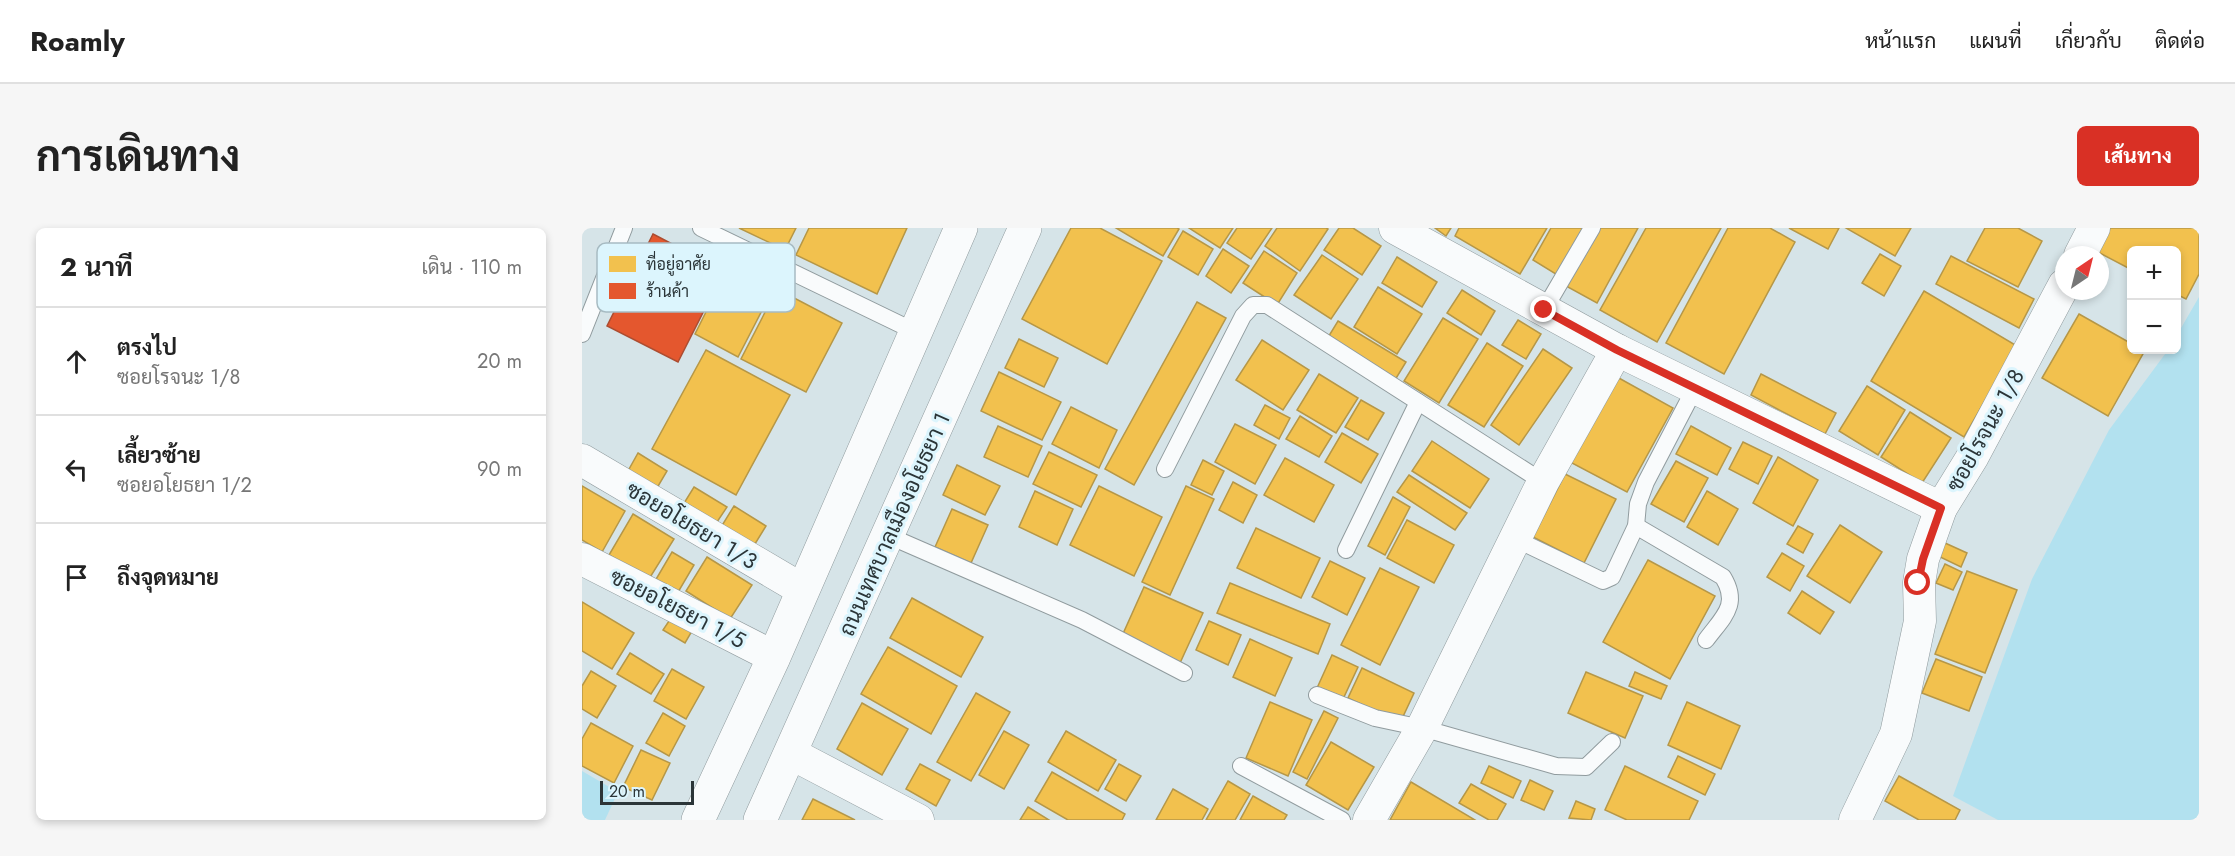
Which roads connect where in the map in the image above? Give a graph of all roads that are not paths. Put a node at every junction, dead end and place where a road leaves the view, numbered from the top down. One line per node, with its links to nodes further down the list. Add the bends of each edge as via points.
1 (624, 228): 8 (lane)
2 (701, 228): 9 (lane)
3 (961, 228): 15 (main road)
4 (1025, 228): 25 (main road, ถนนเทศบาลเมืองอโยธยา 1)
5 (1395, 228): 14 (street)
6 (1592, 228): 14 (lane)
7 (2094, 228): 10 (street)
8 (618, 243)
9 (732, 243)
10 (2085, 246)
11 (795, 273): 15 (lane)
12 (597, 296): 16 (lane)
13 (2056, 300): 23 (street, ซอยโรจนะ 1/8)
14 (1544, 310): 17 (street)
15 (916, 332): 29 (main road)
16 (582, 334)
17 (1617, 350): 18 (street); 22 (street)
18 (1695, 388): 23 (street); 24 (lane, via 1646,482)
19 (1418, 402): 21 (lane, via 1267,305 1253,305 1243,316); 22 (lane); 27 (lane)
20 (582, 460): 29 (street, ซอยอโยธยา 1/3)
21 (1165, 469)
22 (1543, 482): 34 (street)
23 (1941, 508): 43 (street, ซอยโรจนะ 1/8, via 1918,583 1920,621 1896,734)
24 (1636, 526): 26 (lane, via 1619,567 1612,577 1603,580); 30 (lane, via 1723,577 1731,590 1731,606)
25 (889, 536): 32 (lane, via 1082,620); 36 (main road, ถนนเทศบาลเมืองอโยธยา 1)
26 (1530, 546)
27 (1346, 550)
28 (582, 559): 31 (street, ซอยอโยธยา 1/5)
29 (803, 590): 31 (main road)
30 (1706, 640)
31 (774, 657): 38 (main road)
32 (1184, 673)
33 (1317, 695): 34 (lane, via 1375,718)
34 (1422, 728): 35 (lane, via 1556,766 1586,767); 42 (street)
35 (1612, 742)
36 (792, 754): 39 (main road, ถนนเทศบาลเมืองอโยธยา 1); 40 (street)
37 (1241, 765): 41 (lane)
38 (698, 820)
39 (760, 820)
40 (918, 820)
41 (1342, 820)
42 (1369, 820)
43 (1855, 820)

